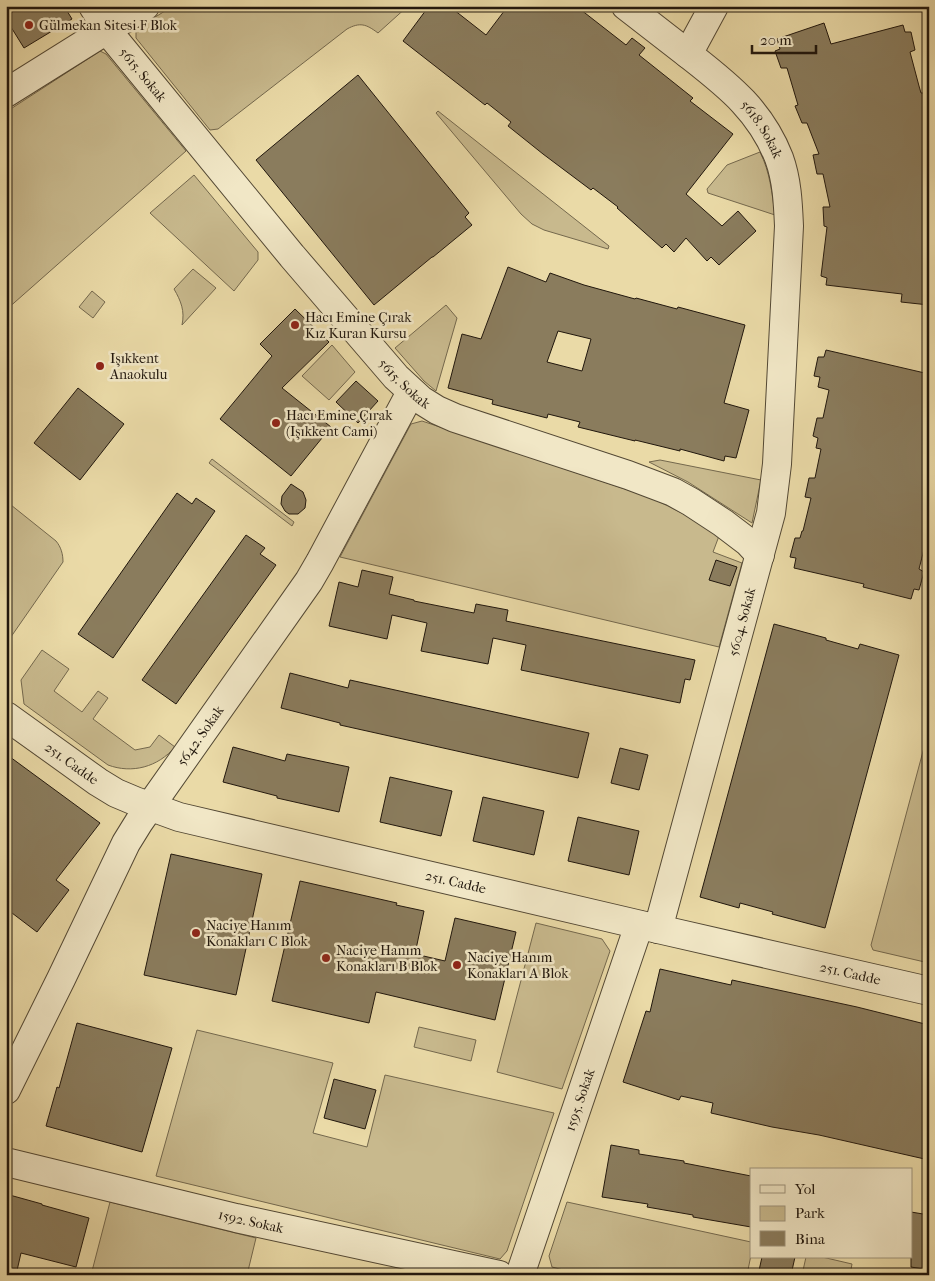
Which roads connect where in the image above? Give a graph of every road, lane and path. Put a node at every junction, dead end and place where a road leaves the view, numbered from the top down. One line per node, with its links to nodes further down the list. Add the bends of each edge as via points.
1 (93, 6): 5 (street, 5615. Sokak)
2 (145, 6): 5 (street)
3 (626, 6): 6 (street, 5618. Sokak)
4 (714, 6): 6 (street)
5 (107, 29): 7 (street); 9 (street, 5615. Sokak, via 292,256)
6 (688, 54): 8 (street, 5618. Sokak, via 752,110 779,159 788,198 790,226)
7 (6, 93)
8 (786, 309): 10 (street, 5604. Sokak, via 776,479)
9 (411, 392): 10 (street, 5615. Sokak, via 455,418 673,492 723,523); 12 (street, 5642. Sokak, via 309,581)
10 (760, 555): 13 (street, 5604. Sokak)
11 (6, 716): 12 (street, 251. Cadde, via 98,782)
12 (150, 807): 13 (street, 251. Cadde, via 216,826); 15 (street, 5642. Sokak, via 126,843)
13 (649, 927): 14 (street, 251. Cadde); 18 (street, 1595. Sokak)
14 (929, 991)
15 (6, 1090)
16 (6, 1162): 17 (street, 1592. Sokak, via 253,1222)
17 (499, 1275)
18 (520, 1275)

